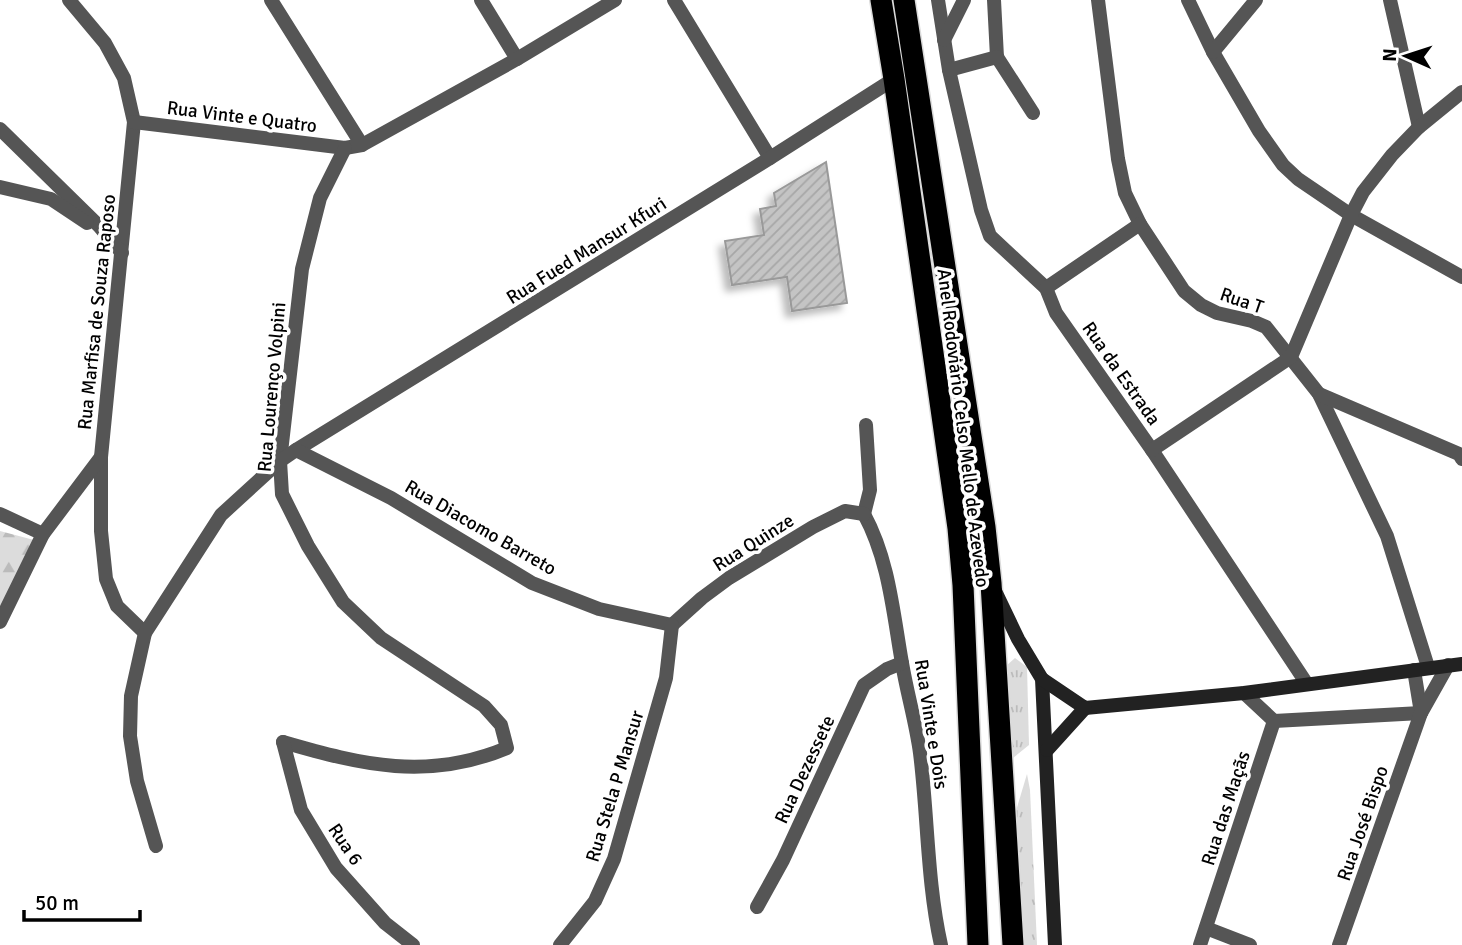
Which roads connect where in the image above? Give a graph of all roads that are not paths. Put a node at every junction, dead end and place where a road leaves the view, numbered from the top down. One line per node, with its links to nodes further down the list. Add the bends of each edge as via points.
1 (69, 0): 23 (street, Rua Marfisa de Souza Raposo, via 105,43 124,78)
2 (271, 0): 26 (street)
3 (481, 0): 18 (street)
4 (615, 0): 18 (street)
5 (674, 0): 28 (street)
6 (881, 0): 20 (highway, Anel Rodoviário Celso Mello de Azevedo)
7 (904, 0): 47 (highway, Anel Rodoviário Celso Mello de Azevedo)
8 (938, 0): 15 (street, Rua da Estrada)
9 (964, 0): 15 (street)
10 (994, 0): 17 (street)
11 (1098, 0): 31 (street, Rua T, via 1118,159 1125,193)
12 (1188, 0): 16 (street)
13 (1256, 0): 16 (street)
14 (1390, 0): 24 (street)
15 (944, 40): 19 (street, Rua da Estrada)
16 (1213, 52): 30 (street, via 1283,165)
17 (997, 57): 19 (street); 22 (street)
18 (517, 59): 26 (street)
19 (949, 70): 35 (street, Rua da Estrada, via 990,236)
20 (894, 79): 28 (street, Rua Fued Mansur Kfuri); 63 (highway, Anel Rodoviário Celso Mello de Azevedo, via 958,528)
21 (1462, 93): 24 (street)
22 (1033, 113)
23 (134, 122): 27 (street, Rua Vinte e Quatro); 33 (street, Rua Marfisa de Souza Raposo)
24 (1419, 127): 30 (street, via 1363,192)
25 (0, 129): 32 (street)
26 (362, 145): 27 (street)
27 (345, 148): 43 (street, Rua Lourenço Volpini, via 320,198 302,269)
28 (770, 158): 39 (street, Rua Fued Mansur Kfuri)
29 (0, 187): 32 (street, via 51,199)
30 (1351, 215): 34 (street); 36 (street)
31 (1140, 224): 35 (street); 36 (street, Rua T, via 1184,291 1209,309 1266,327)
32 (99, 226): 33 (street)
33 (122, 253): 42 (street, Rua Marfisa de Souza Raposo)
34 (1462, 277)
35 (1046, 288): 40 (street, Rua da Estrada, via 1056,313)
36 (1291, 357): 37 (street, Rua T); 40 (street)
37 (1319, 394): 41 (street); 53 (street, Rua T, via 1387,536)
38 (866, 425): 45 (street, via 870,490)
39 (296, 450): 43 (street); 49 (street, Rua Diacomo Barreto, via 391,498 532,583 600,609)
40 (1152, 450): 55 (street, Rua da Estrada)
41 (1461, 454)
42 (101, 457): 46 (street); 50 (street, Rua Marfisa de Souza Raposo, via 106,579 117,606)
43 (280, 461): 50 (street, via 221,515); 60 (street, Rua Lourenço Volpini, via 282,494 307,546 343,602 380,638 484,706 501,725 508,748 443,767 382,766)
44 (0, 514): 46 (street)
45 (864, 514): 49 (street, Rua Quinze, via 845,511 813,527 729,578); 51 (street, Rua Vinte e Dois, via 878,539)
46 (43, 534): 48 (street)
47 (991, 583): 54 (main road, Anel Rodoviário Celso Mello de Azevedo); 71 (highway, Anel Rodoviário Celso Mello de Azevedo)
48 (0, 622)
49 (672, 625): 67 (street, Rua Stela P Mansur, via 666,678 614,859 596,901)
50 (145, 633): 62 (street, via 131,696 130,736 137,781)
51 (902, 663): 64 (street, Rua Dezessete, via 864,685); 68 (street, Rua Vinte e Dois, via 920,750)
52 (1455, 664): 53 (main road); 58 (street, Rua José Bispo)
53 (1421, 668): 55 (main road); 58 (street, Rua José Bispo)
54 (1042, 679): 57 (main road); 61 (main road, Anel Rodoviário Celso Mello de Azevedo)
55 (1307, 684): 56 (main road)
56 (1244, 693): 57 (main road); 59 (street)
57 (1085, 708): 61 (main road)
58 (1421, 713): 59 (street); 75 (street, Rua José Bispo)
59 (1274, 721): 65 (street, Rua das Maçãs)
60 (283, 742): 66 (street, Rua 6, via 301,810 336,867 385,923)
61 (1047, 750): 72 (main road, Anel Rodoviário Celso Mello de Azevedo)
62 (156, 846)
63 (976, 906): 69 (main road, Anel Rodoviário Celso Mello de Azevedo); 70 (highway, Anel Rodoviário Celso Mello de Azevedo)
64 (757, 907)
65 (1206, 928): 73 (street, Rua das Maçãs); 74 (street)
66 (413, 945)
67 (560, 945)
68 (941, 945)
69 (971, 945)
70 (978, 945)
71 (1013, 945)
72 (1055, 945)
73 (1200, 945)
74 (1250, 945)
75 (1339, 945)

